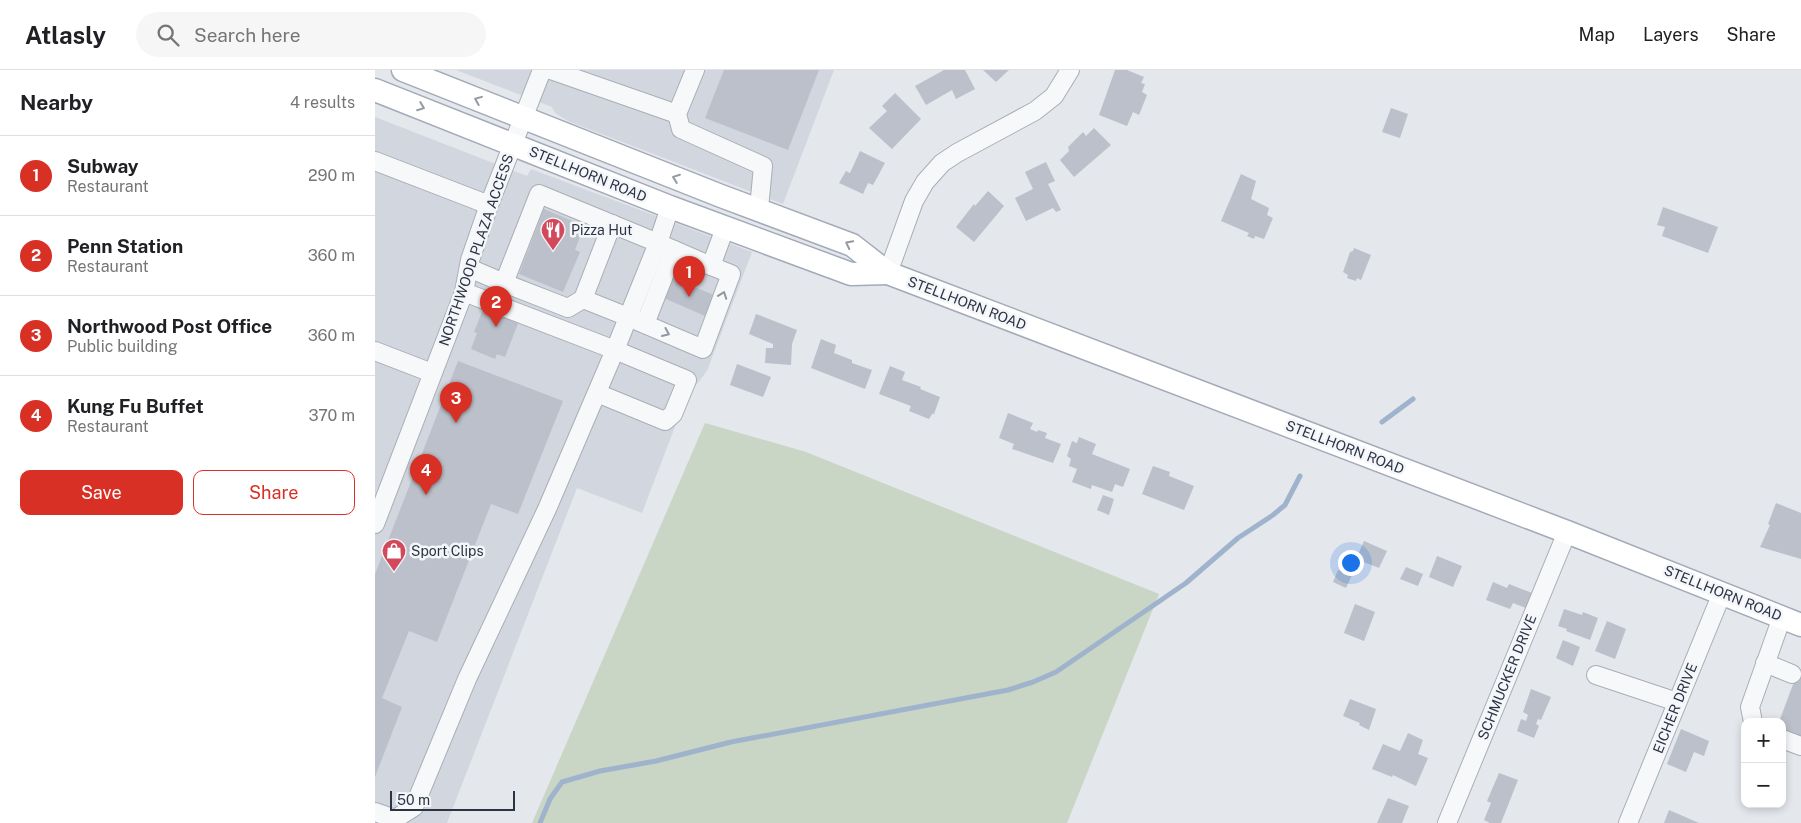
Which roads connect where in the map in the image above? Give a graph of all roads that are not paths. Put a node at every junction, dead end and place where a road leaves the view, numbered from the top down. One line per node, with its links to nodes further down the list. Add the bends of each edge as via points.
1 (403, 70): 8 (main road, STELLHORN ROAD, one-way to 1)
2 (541, 70): 8 (street, NORTHWOOD PLAZA ACCESS)
3 (551, 70): 7 (street)
4 (695, 70): 7 (street)
5 (1070, 70): 19 (street, via 1054,96 1035,111 942,163 925,182 915,201)
6 (375, 90): 9 (main road, STELLHORN ROAD, one-way to 9)
7 (677, 114): 13 (street, via 681,129 763,166)
8 (523, 118): 9 (street, NORTHWOOD PLAZA ACCESS); 13 (main road, STELLHORN ROAD, one-way to 8)
9 (513, 144): 11 (street, NORTHWOOD PLAZA ACCESS); 12 (main road, STELLHORN ROAD)
10 (375, 161): 11 (street)
11 (489, 205): 18 (street, NORTHWOOD PLAZA ACCESS)
12 (670, 207): 15 (main road, STELLHORN ROAD); 16 (street)
13 (759, 209): 19 (main road, STELLHORN ROAD, one-way to 13, via 852,244)
14 (612, 224): 16 (street); 20 (street, via 539,194); 22 (street)
15 (725, 228): 17 (street); 19 (main road, STELLHORN ROAD, via 851,274)
16 (666, 246): 17 (street); 23 (street); 24 (street)
17 (711, 266): 24 (street, one-way to 17, via 703,349 731,274)
18 (469, 268): 20 (street); 21 (street, NORTHWOOD PLAZA ACCESS)
19 (888, 273): 30 (main road, STELLHORN ROAD)
20 (504, 283): 22 (street, via 568,308)
21 (464, 292): 25 (street); 27 (street, NORTHWOOD PLAZA ACCESS)
22 (583, 299): 23 (street)
23 (628, 317): 24 (street); 25 (street)
24 (645, 324)
25 (615, 350): 28 (street); 28 (street, via 687,380 673,414 665,421)
26 (375, 351): 27 (street)
27 (432, 373): 29 (street, NORTHWOOD PLAZA ACCESS)
28 (597, 393): 40 (street, via 467,679 414,807 395,819)
29 (375, 524)
30 (1567, 532): 31 (main road, STELLHORN ROAD); 41 (street, SCHMUCKER DRIVE)
31 (1722, 593): 32 (main road, STELLHORN ROAD); 36 (street, EICHER DRIVE)
32 (1791, 621): 33 (street)
33 (1765, 663): 34 (street); 37 (street, via 1750,707)
34 (1792, 674)
35 (1596, 675): 36 (street)
36 (1677, 702): 42 (street, EICHER DRIVE)
37 (1752, 718)
38 (1786, 740): 39 (street)
39 (1801, 746)
40 (375, 812)
41 (1447, 823)
42 (1628, 823)

